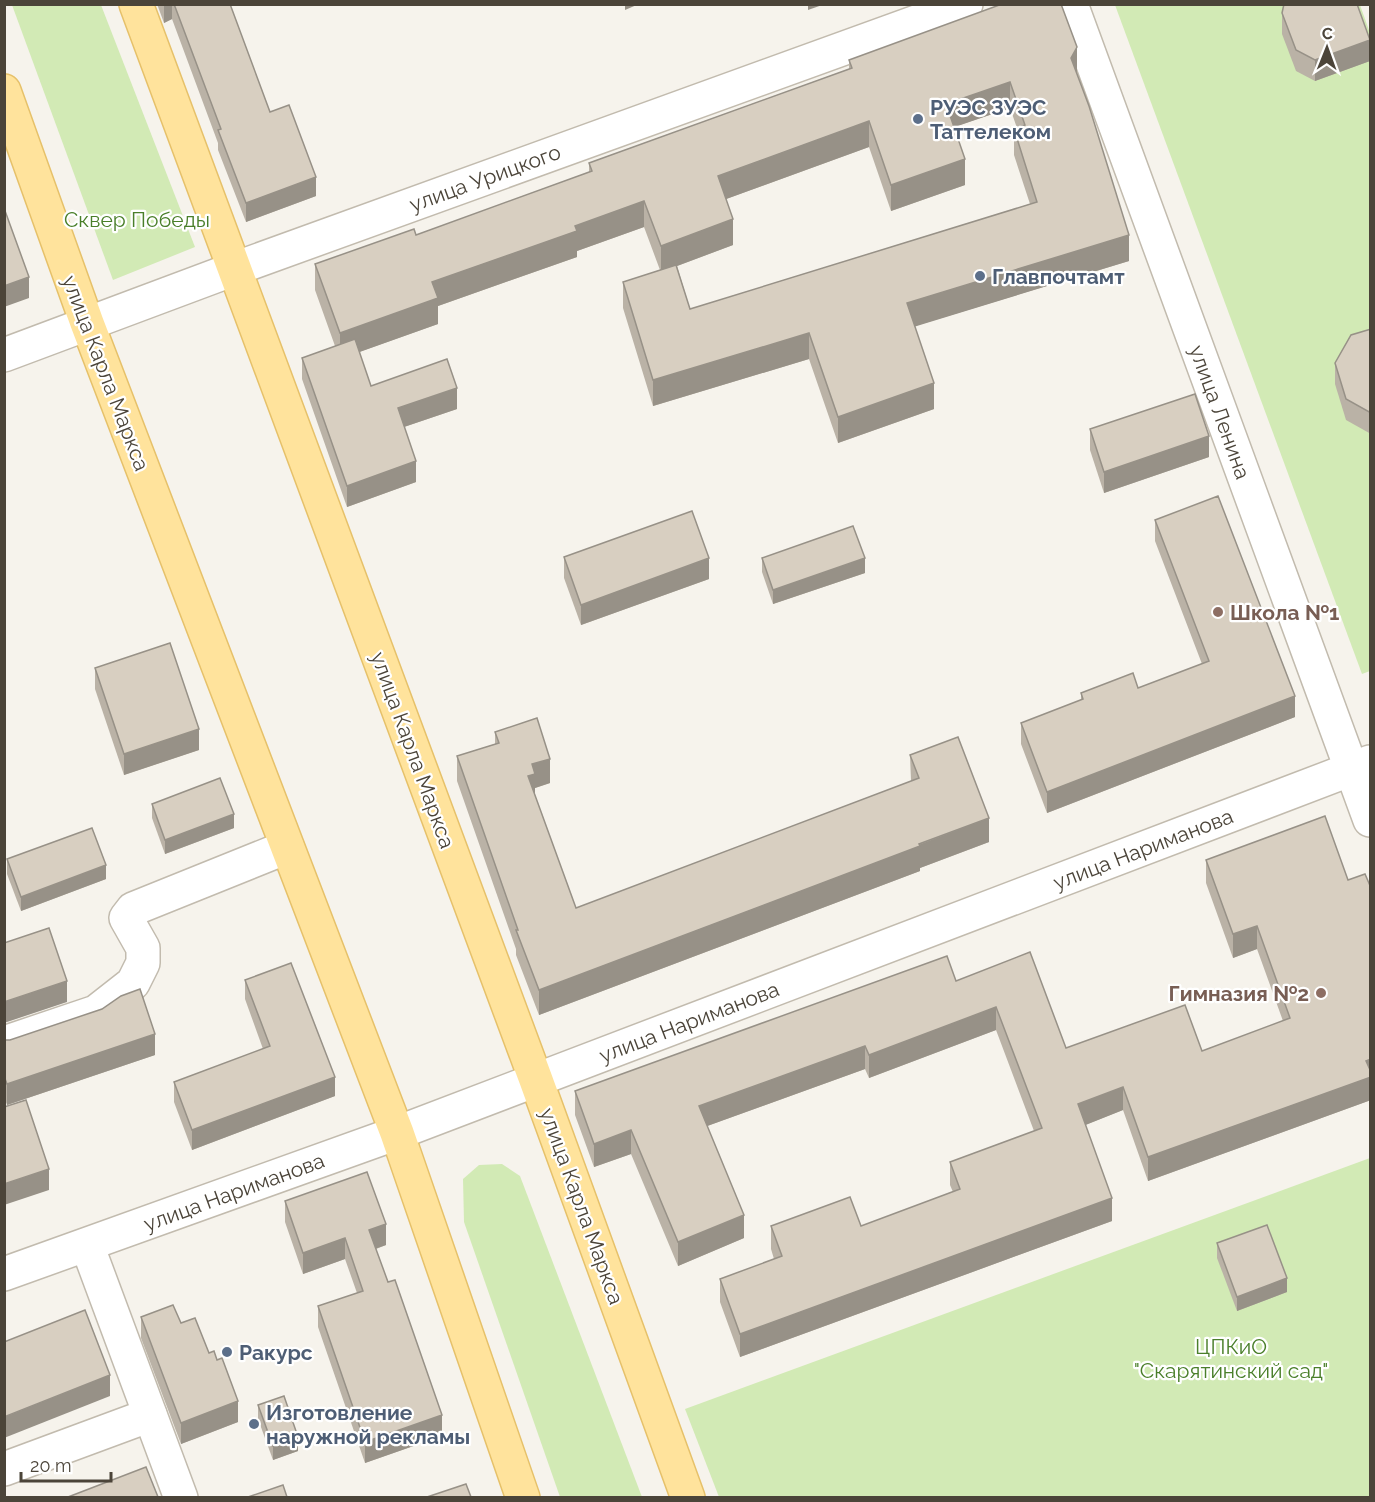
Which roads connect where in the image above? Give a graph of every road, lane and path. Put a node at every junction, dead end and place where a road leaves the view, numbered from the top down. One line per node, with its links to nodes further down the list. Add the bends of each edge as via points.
1 (136, 4): 5 (main road, улица Карла Маркса)
2 (966, 4): 5 (street, улица Урицкого)
3 (1071, 4): 8 (street, улица Ленина)
4 (4, 91): 6 (main road, улица Карла Маркса)
5 (234, 268): 6 (street, улица Урицкого); 12 (main road, улица Карла Маркса)
6 (87, 323): 7 (street, улица Урицкого); 10 (main road, улица Карла Маркса)
7 (4, 355)
8 (1361, 766): 9 (street, улица Ленина); 12 (street, улица Нариманова)
9 (1371, 820)
10 (287, 847): 11 (street, via 133,909 126,918 143,948 143,963 133,982 96,1012); 13 (main road, улица Карла Маркса)
11 (4, 1043)
12 (536, 1080): 13 (street, улица Нариманова); 20 (main road, улица Карла Маркса)
13 (398, 1133): 14 (street, улица Нариманова); 19 (main road, улица Карла Маркса)
14 (87, 1245): 15 (street, улица Нариманова); 16 (street)
15 (4, 1274)
16 (150, 1415): 17 (street); 18 (street)
17 (4, 1469)
18 (181, 1497)
19 (522, 1497)
20 (688, 1497)

